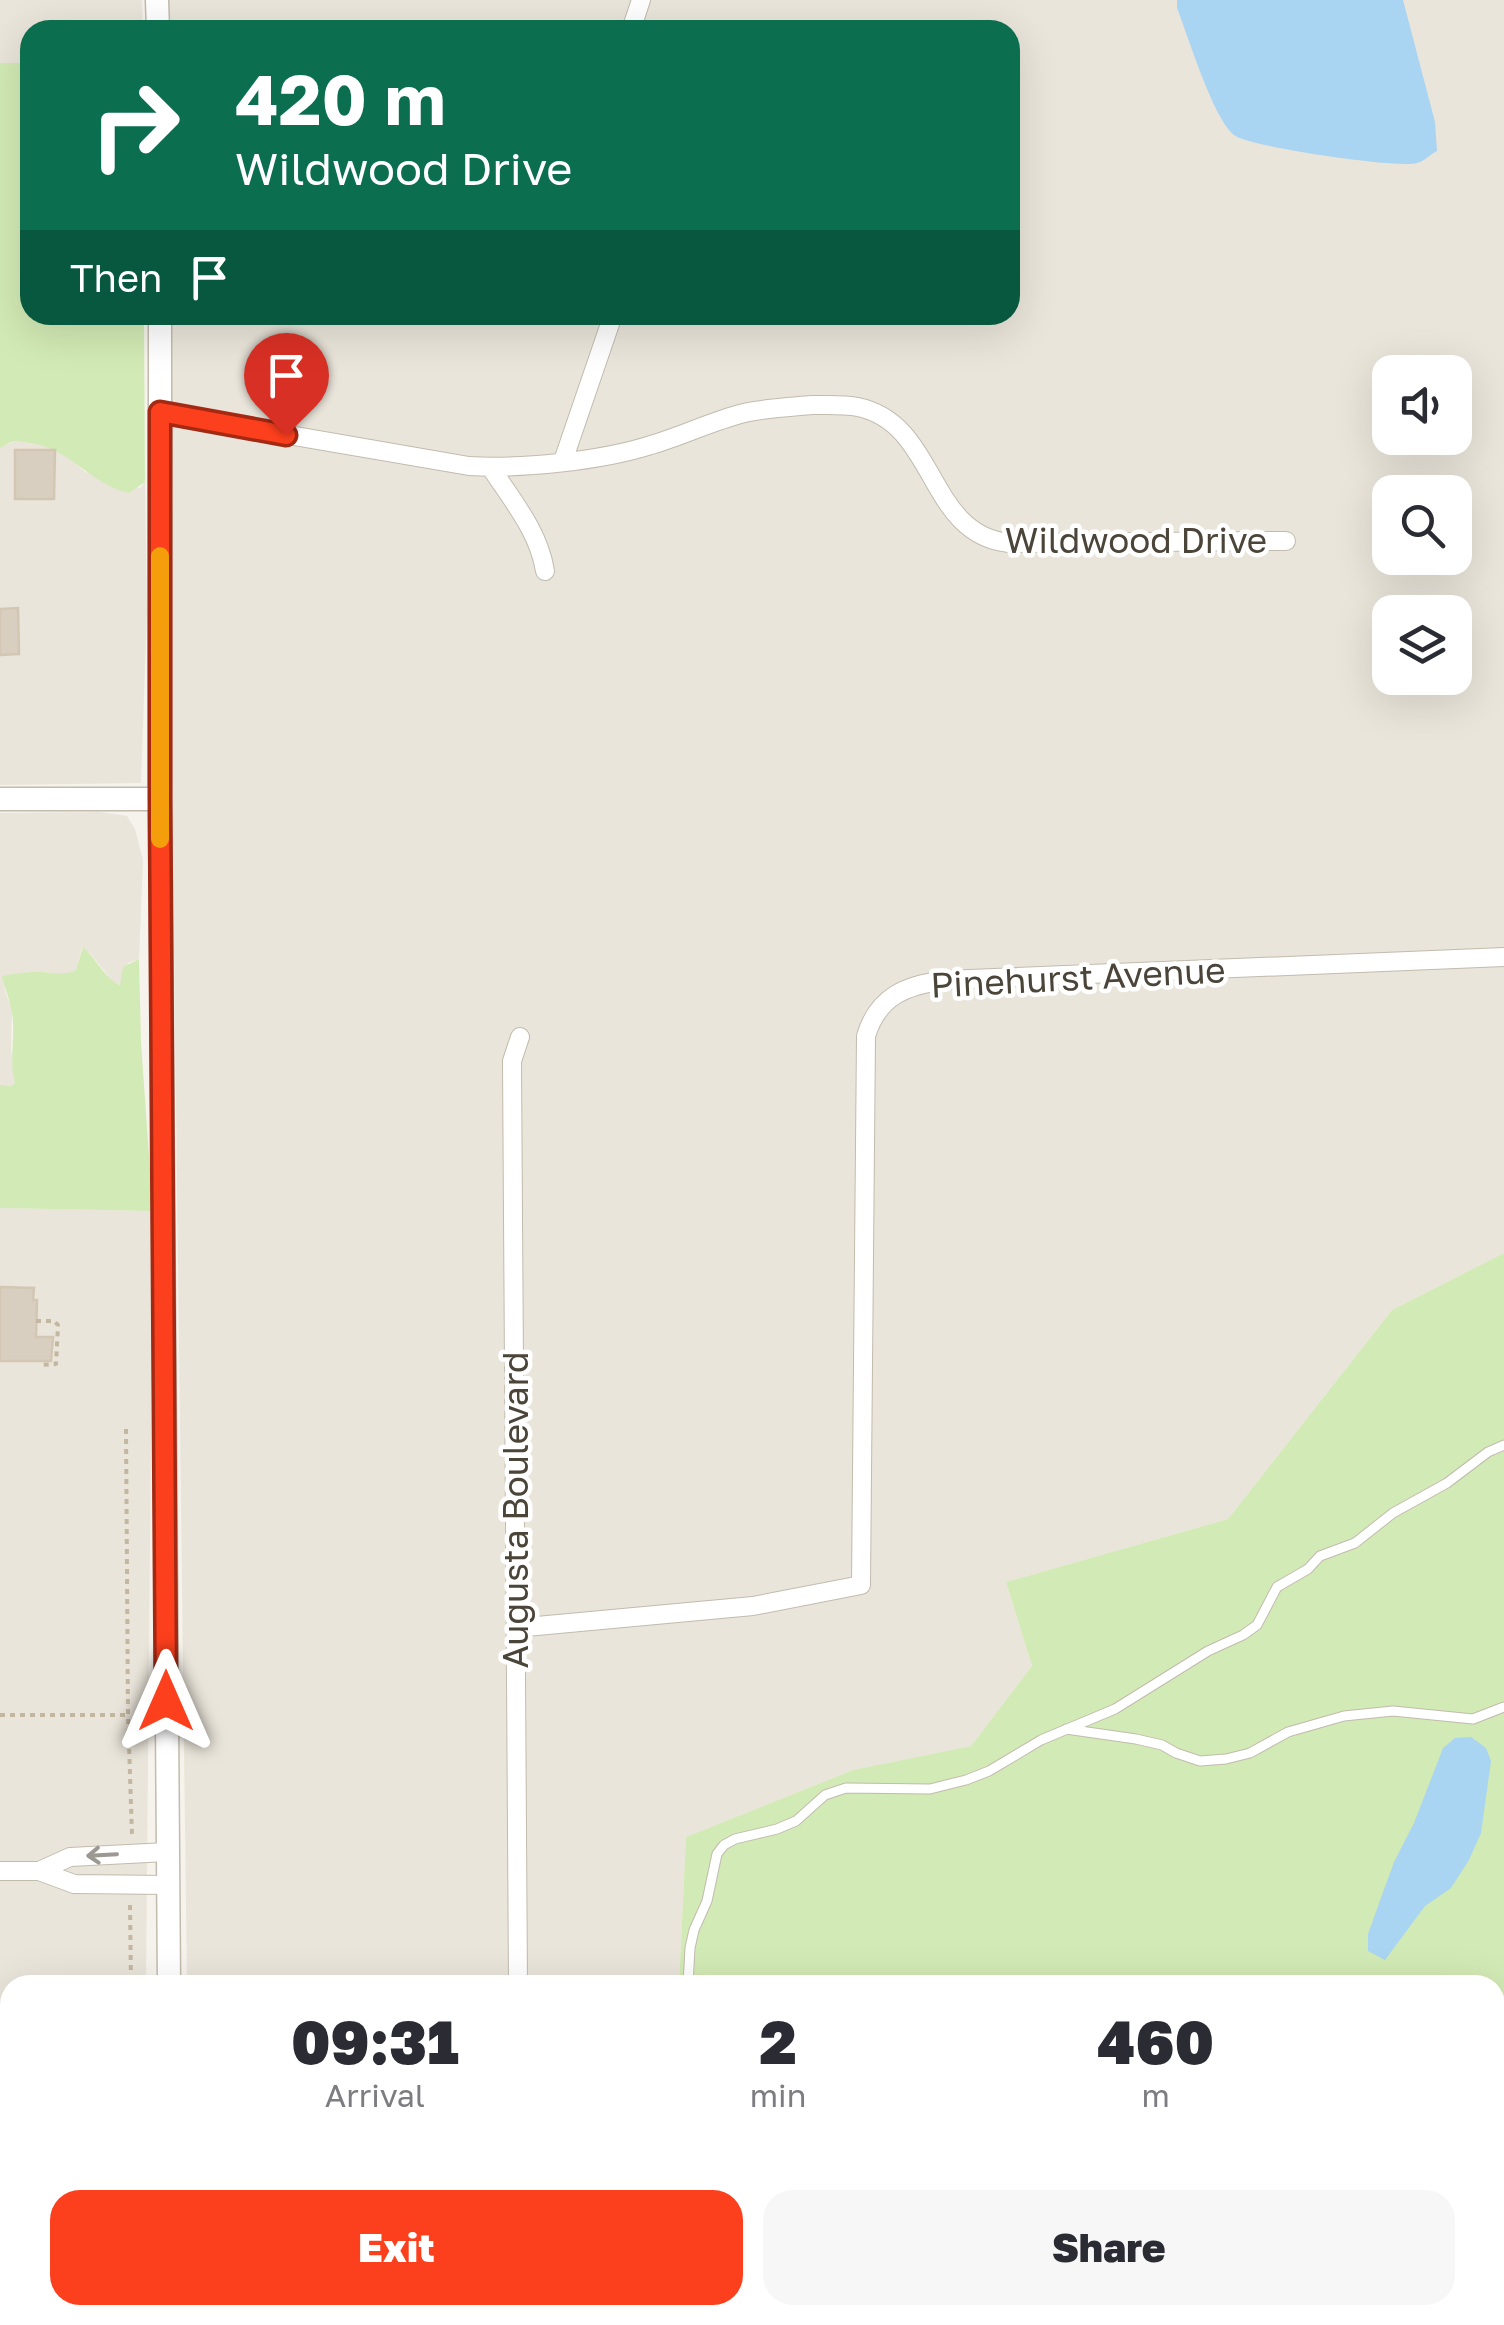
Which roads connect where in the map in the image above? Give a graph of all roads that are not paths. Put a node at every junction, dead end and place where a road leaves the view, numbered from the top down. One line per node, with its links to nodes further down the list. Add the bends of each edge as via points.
1 (160, 325): 3 (street)
2 (610, 325): 4 (street)
3 (160, 412): 5 (street, Wildwood Drive); 8 (street)
4 (563, 461): 5 (street, Wildwood Drive); 6 (street, Wildwood Drive, via 648,446 749,412 847,405 898,426 960,520 993,542)
5 (491, 468): 7 (street, via 534,534)
6 (1286, 541)
7 (545, 571)
8 (160, 799): 9 (street); 16 (street)
9 (0, 800)
10 (1504, 958): 13 (street, Pinehurst Avenue, via 946,980 909,988 877,1009 866,1036 861,1585 753,1606)
11 (520, 1037): 13 (street, Augusta Boulevard, via 512,1062)
12 (1504, 1445): 15 (lane, via 1277,1587 1257,1625 1243,1635 1115,1708)
13 (515, 1628): 21 (street, Augusta Boulevard)
14 (1504, 1707): 15 (lane, via 1472,1719 1393,1711 1344,1716 1288,1732 1250,1753 1200,1761 1162,1745)
15 (1064, 1729): 22 (lane, via 966,1780 930,1789 846,1788 825,1796 796,1822 724,1845 694,1930)
16 (167, 1852): 18 (street, one-way to 18, via 70,1857); 19 (street)
17 (0, 1870): 18 (street)
18 (39, 1870): 19 (street, via 74,1884)
19 (167, 1885): 20 (street)
20 (169, 1975)
21 (518, 1975)
22 (689, 1975)

